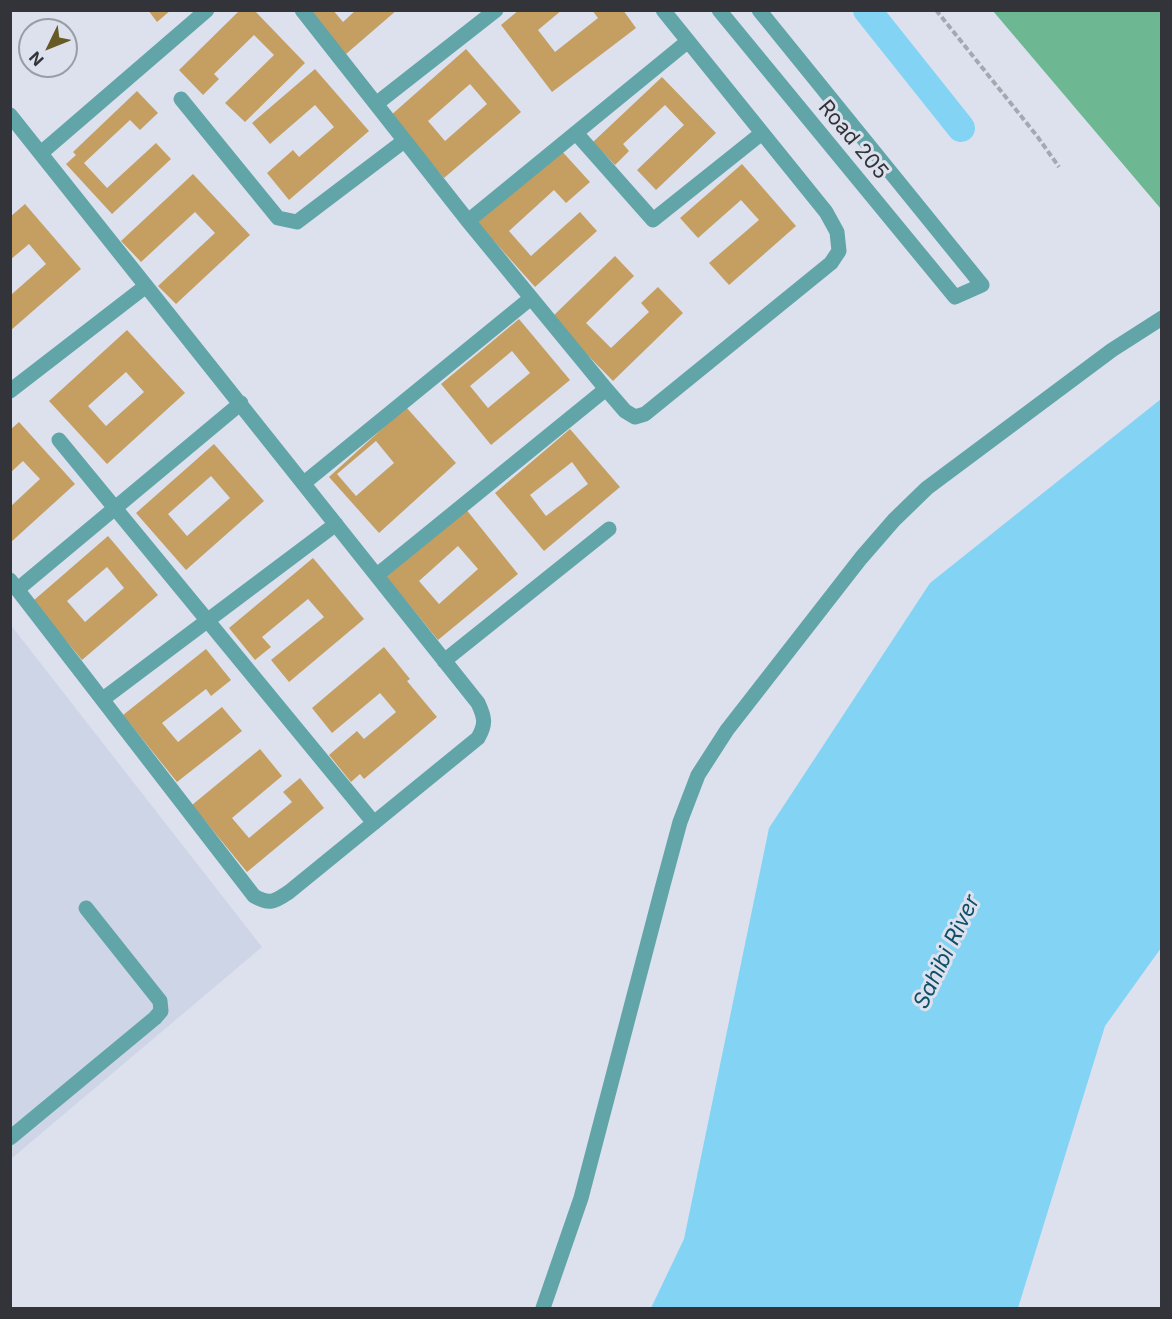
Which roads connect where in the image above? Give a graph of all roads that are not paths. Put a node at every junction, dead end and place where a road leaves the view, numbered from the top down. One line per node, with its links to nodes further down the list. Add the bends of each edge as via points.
1 (207, 10): 14 (street)
2 (302, 10): 9 (street)
3 (663, 10): 7 (street)
4 (719, 10): 5 (street, Road 205, via 955,297 982,285)
5 (759, 10)
6 (492, 12): 9 (street)
7 (687, 42): 11 (street); 12 (street)
8 (181, 99): 13 (street, via 278,218 297,222)
9 (376, 104): 13 (street)
10 (10, 115): 14 (street)
11 (576, 133): 12 (street, via 653,220); 15 (street)
12 (762, 133): 20 (street, via 826,212 837,232 839,251 831,263 645,414 635,417 625,411)
13 (404, 141): 15 (street)
14 (41, 153): 16 (street)
15 (468, 221): 17 (street)
16 (146, 286): 19 (street); 21 (street)
17 (531, 298): 20 (street); 23 (street)
18 (1161, 318): 35 (street, via 927,488 894,520 727,730 698,775 680,822 580,1198)
19 (12, 386)
20 (606, 389): 27 (street)
21 (241, 404): 23 (street); 24 (street)
22 (59, 440): 24 (street)
23 (304, 483): 25 (street)
24 (115, 508): 28 (street); 29 (street)
25 (336, 524): 27 (street); 29 (street)
26 (609, 529): 30 (street)
27 (377, 575): 30 (street)
28 (14, 585): 31 (street)
29 (207, 621): 31 (street); 32 (street)
30 (444, 661): 32 (street, via 478,703 485,727 478,738)
31 (103, 699): 32 (street, via 254,896 266,903 277,901)
32 (374, 824)
33 (86, 908): 34 (street, via 160,1001 161,1011)
34 (10, 1138)
35 (543, 1308)

